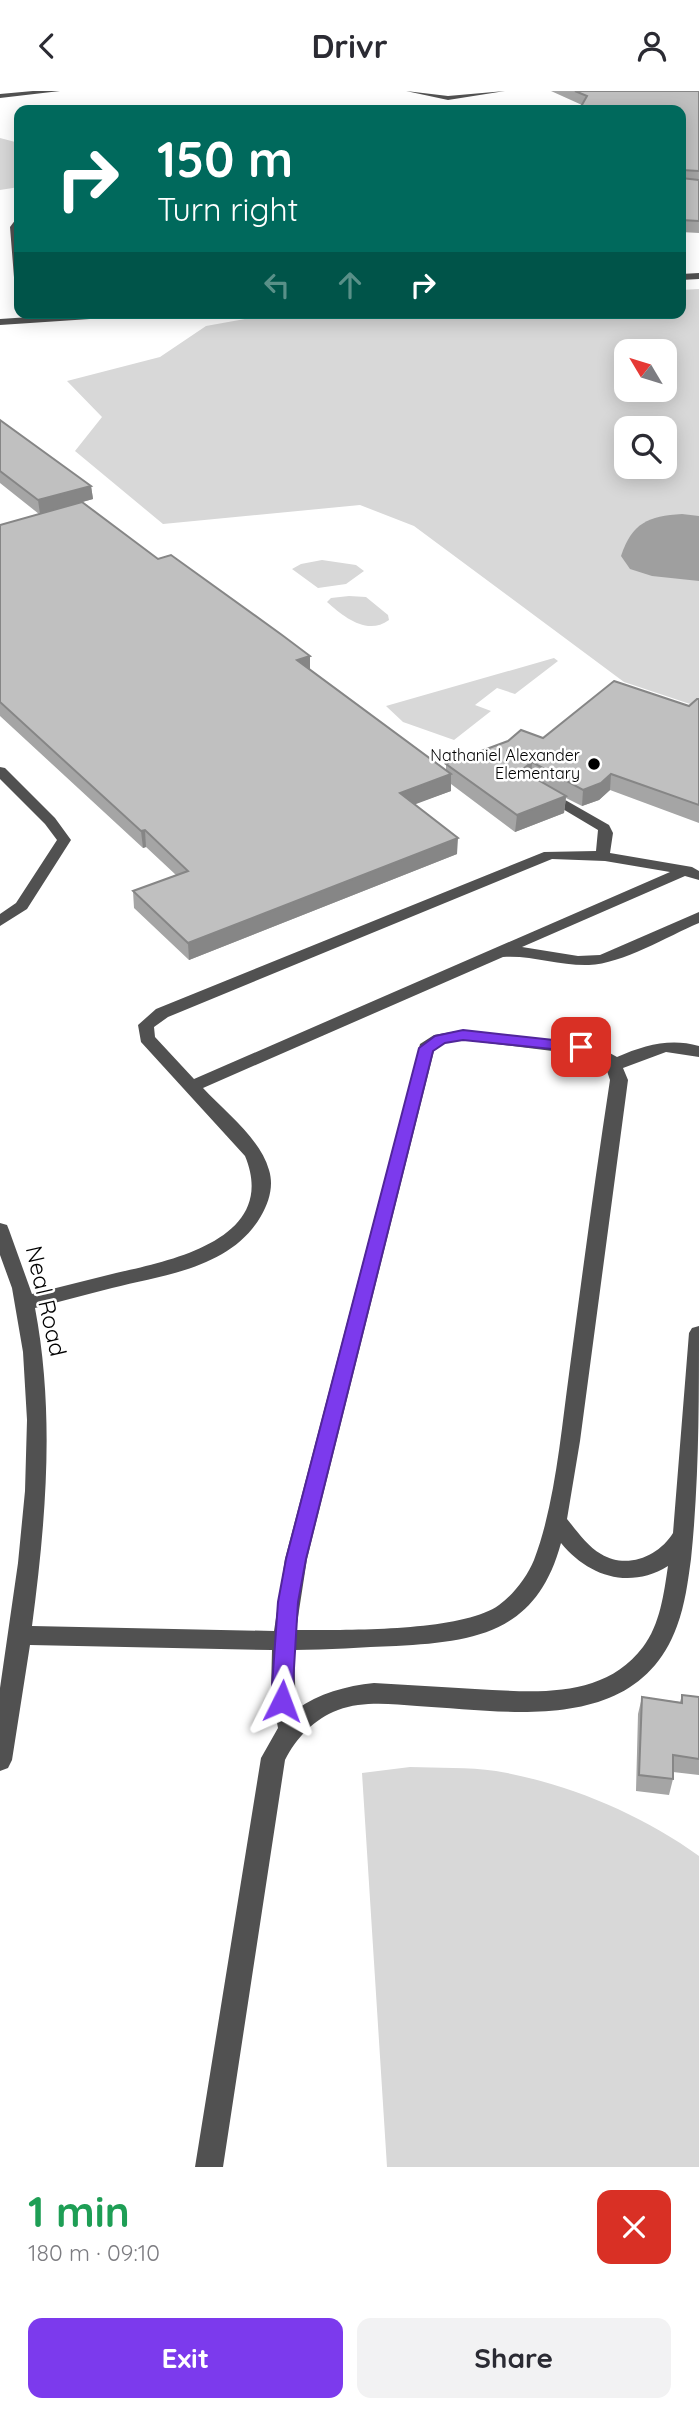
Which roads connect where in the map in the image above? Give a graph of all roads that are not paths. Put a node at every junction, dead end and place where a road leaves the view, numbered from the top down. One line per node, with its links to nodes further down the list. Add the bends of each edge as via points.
1 (57, 91): 4 (street)
2 (409, 91): 3 (street, via 449,98)
3 (502, 91)
4 (0, 96)
5 (0, 771): 10 (street, via 64,840 22,906)
6 (532, 785): 7 (street, via 604,828)
7 (602, 857): 8 (street); 14 (street, via 560,853 539,857 162,1013 146,1025 147,1038)
8 (693, 873): 11 (street)
9 (699, 917): 11 (street, via 590,962 526,951)
10 (0, 921)
11 (487, 957): 14 (street)
12 (699, 1052): 13 (street, via 661,1046)
13 (615, 1065): 18 (street, via 619,1080 564,1485); 21 (street, via 592,1049 476,1035 449,1036 426,1048 296,1559)
14 (191, 1086): 16 (street, via 261,1167 261,1200 244,1226 229,1240 192,1260)
15 (0, 1230): 16 (street, Neal Road)
16 (24, 1303): 20 (street, Neal Road, via 34,1356 37,1463)
17 (699, 1333): 19 (street)
18 (555, 1520): 19 (street, via 590,1558 620,1570 640,1569 661,1560); 21 (street, via 548,1552 529,1590 508,1612 483,1625 426,1634)
19 (684, 1534): 22 (street, via 660,1640 642,1664 610,1686 572,1701 544,1703 351,1695 318,1707)
20 (19, 1635): 21 (street); 23 (street, Neal Road)
21 (285, 1641): 22 (street, via 282,1701)
22 (290, 1729): 24 (street, via 273,1758)
23 (0, 1761)
24 (209, 2167)

